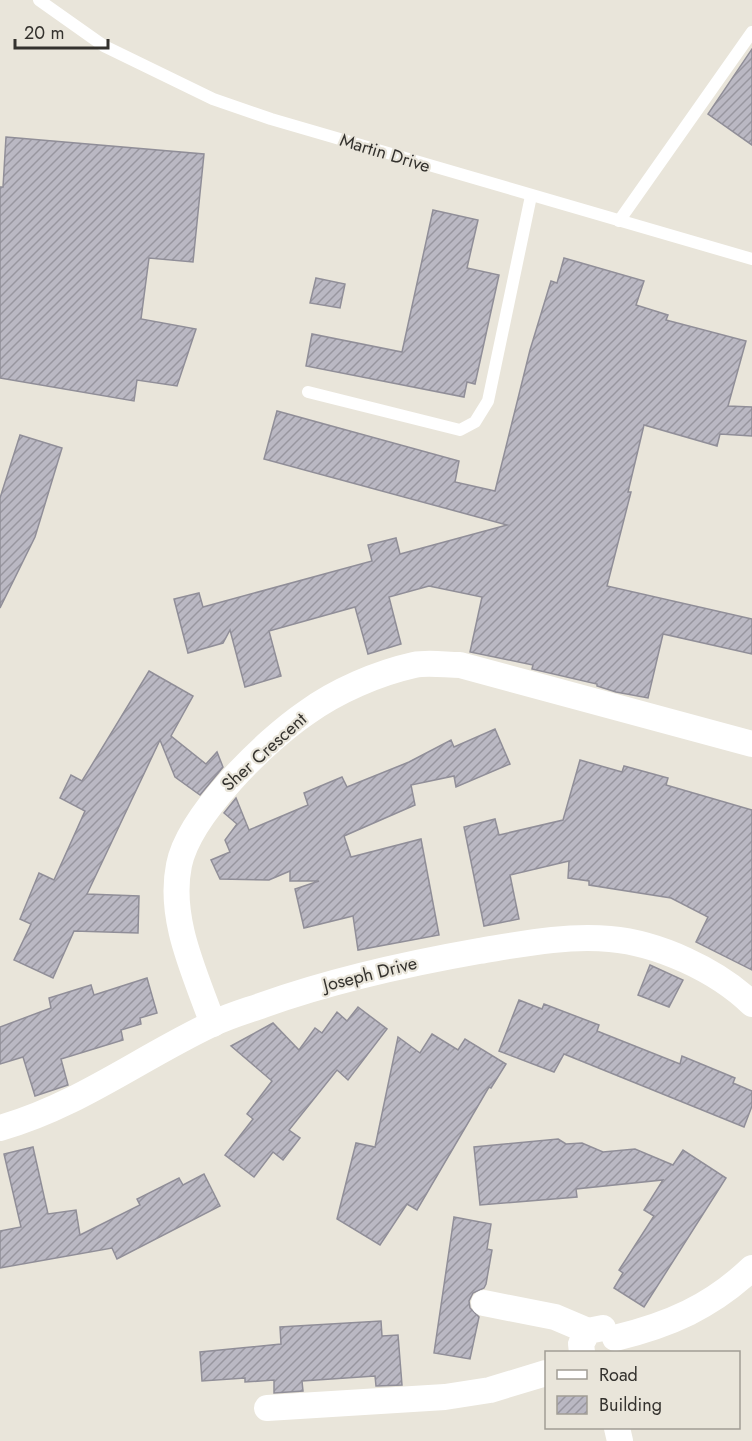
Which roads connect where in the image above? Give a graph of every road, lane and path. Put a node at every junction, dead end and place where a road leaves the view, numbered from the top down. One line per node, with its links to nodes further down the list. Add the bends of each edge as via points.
1 (39, 0): 3 (lane, Martin Drive, via 104,46 213,99)
2 (752, 32): 4 (lane)
3 (531, 196): 4 (lane, Martin Drive); 6 (lane, via 488,401 475,422 460,430)
4 (619, 221): 5 (lane, Martin Drive)
5 (752, 259)
6 (308, 392)
7 (752, 744): 9 (street, Sher Crescent, via 460,665 416,665 355,686 306,712 273,741 222,789 189,835 179,864 176,899 182,936)
8 (752, 1004): 9 (street, Joseph Drive, via 732,985 659,951 612,939 565,938 409,963 309,989)
9 (213, 1024): 10 (street, Joseph Drive, via 99,1088 32,1119)
10 (0, 1128)
11 (752, 1268): 14 (street, via 704,1305)
12 (484, 1303): 13 (street, via 555,1317)
13 (585, 1342): 14 (street, via 603,1328)
14 (615, 1345)
15 (545, 1373): 16 (street, via 489,1390 445,1397)
16 (267, 1408)

